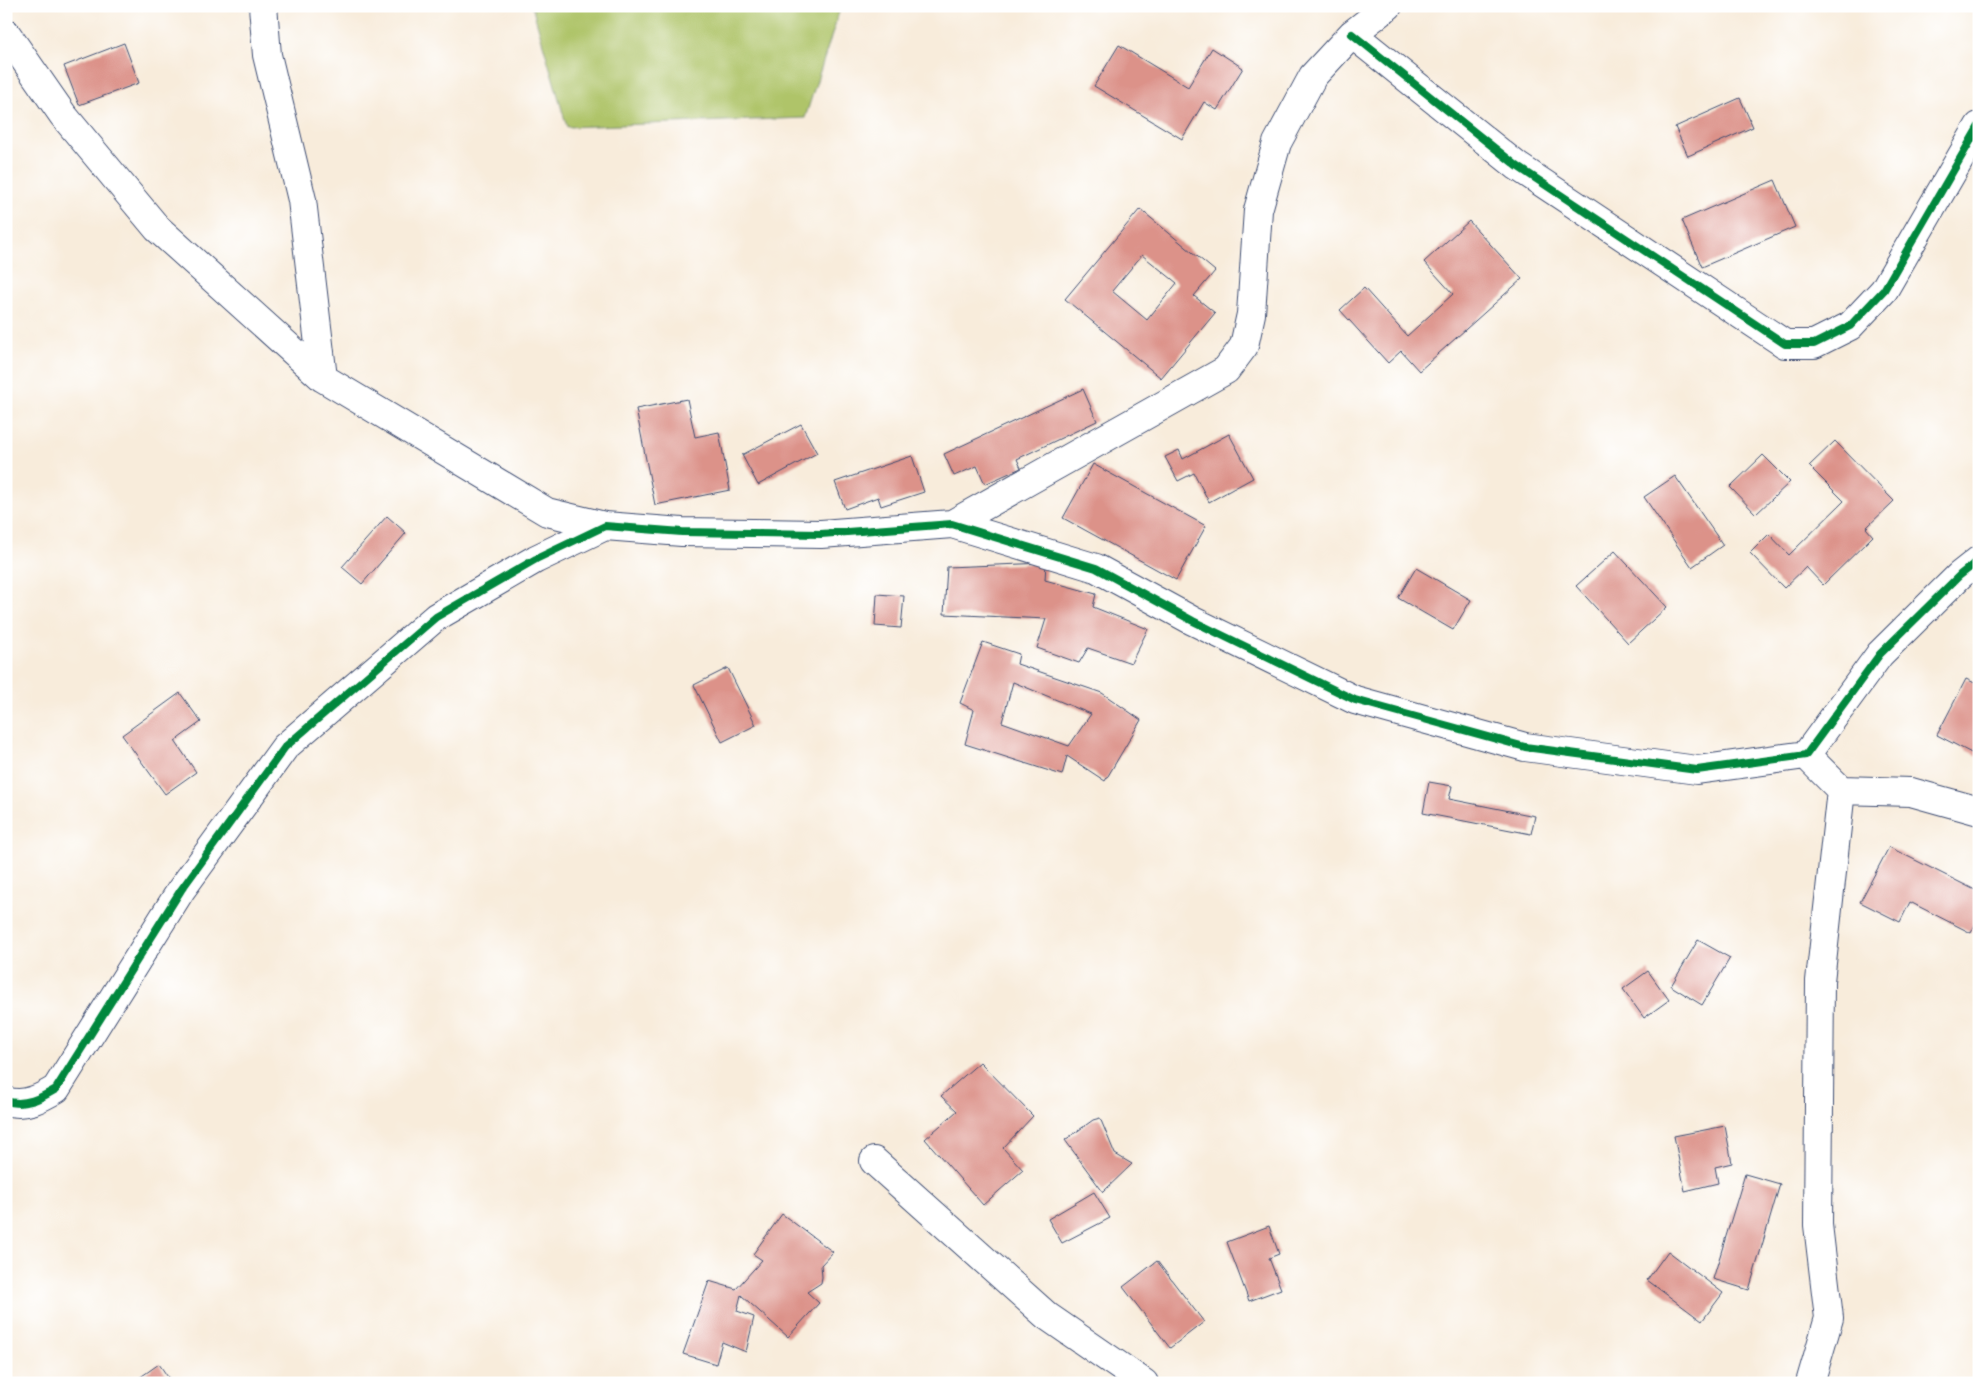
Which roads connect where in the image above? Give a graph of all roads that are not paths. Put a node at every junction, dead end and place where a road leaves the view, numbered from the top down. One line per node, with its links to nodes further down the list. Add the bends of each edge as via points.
1 (263, 6): 6 (street, via 267,55 302,200)
2 (1388, 6): 4 (street)
3 (6, 33): 6 (street, via 63,115 157,228)
4 (1352, 34): 5 (street, via 1517,166 1784,344 1814,344 1850,326 1884,290); 7 (street, via 1312,76 1277,144 1258,210 1250,322 1244,346 1226,370)
5 (1979, 126)
6 (322, 378): 8 (street, via 547,512)
7 (952, 524): 8 (street, via 820,534 682,532); 10 (street, via 1096,568 1193,621 1355,700 1526,747 1697,770)
8 (605, 526): 13 (street, via 536,559 436,617 284,748 181,890 56,1088 36,1101)
9 (1979, 560): 10 (street, via 1960,574 1880,654)
10 (1806, 755): 11 (street)
11 (1841, 790): 12 (street, via 1911,792); 16 (street, via 1820,981 1818,1225 1829,1318)
12 (1979, 811)
13 (6, 1101)
14 (874, 1161): 15 (street, via 1047,1316)
15 (1144, 1383)
16 (1810, 1383)

